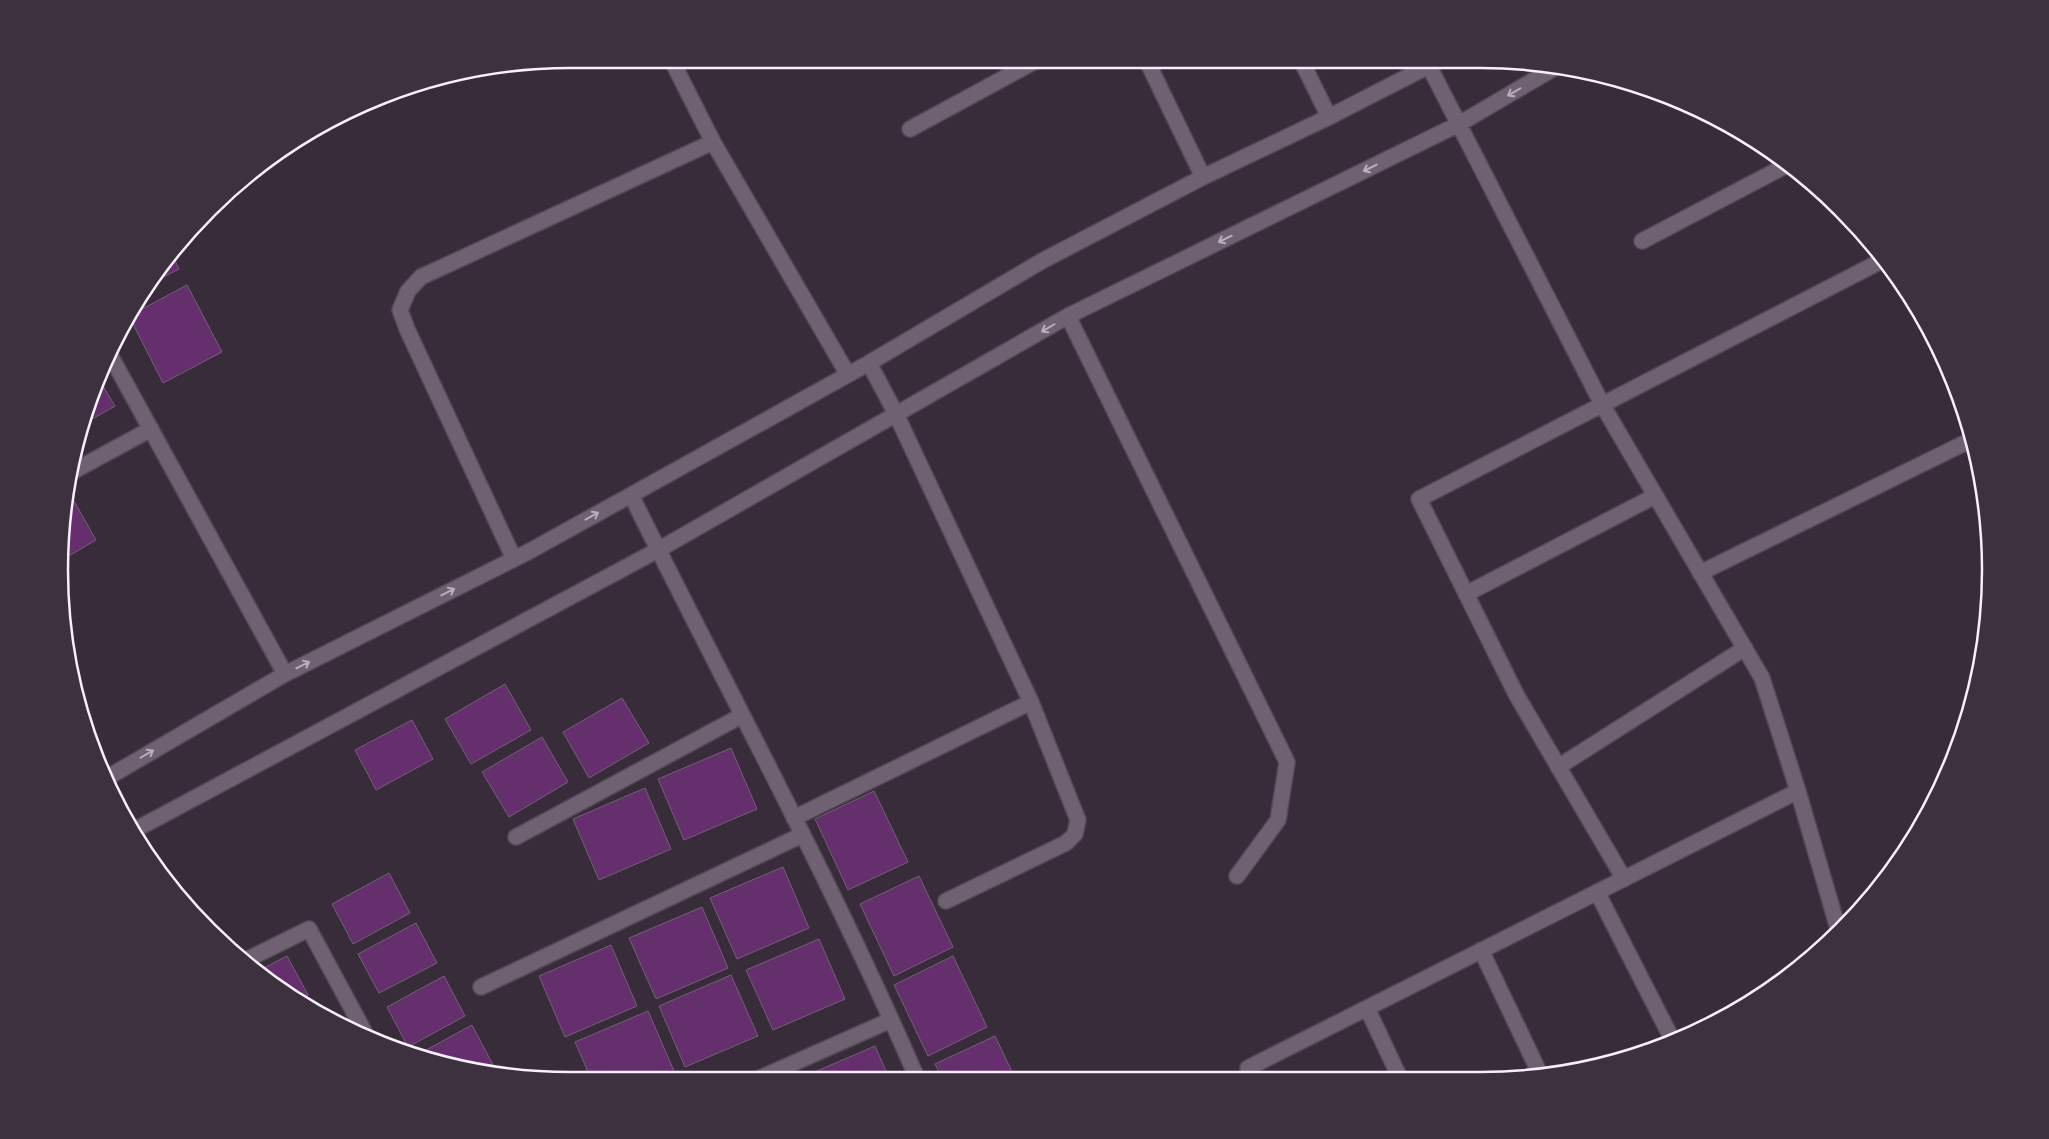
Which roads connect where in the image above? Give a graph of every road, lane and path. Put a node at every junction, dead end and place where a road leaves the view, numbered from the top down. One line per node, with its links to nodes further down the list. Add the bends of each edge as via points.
1 (676, 68): 11 (street)
2 (1022, 68): 10 (street)
3 (1150, 68): 13 (street)
4 (1305, 68): 8 (street)
5 (1425, 68): 8 (street)
6 (1437, 68): 9 (street)
7 (1547, 72): 9 (street, one-way to 9)
8 (1329, 117): 13 (street)
9 (1459, 124): 16 (street, one-way to 16); 20 (street)
10 (910, 129)
11 (713, 142): 19 (street); 28 (street, via 421,277 408,291 400,310 407,330)
12 (1780, 168): 14 (street)
13 (1203, 176): 18 (street, via 1042,261)
14 (1642, 241)
15 (1877, 263): 20 (street)
16 (1068, 316): 21 (street, one-way to 21); 42 (street, via 1287,762 1278,820)
17 (113, 361): 22 (street)
18 (869, 363): 19 (street); 21 (street)
19 (847, 373): 25 (street)
20 (1603, 406): 26 (street); 30 (street, via 1419,499)
21 (896, 414): 27 (street); 33 (street)
22 (151, 429): 24 (street); 32 (street)
23 (1965, 443): 29 (street)
24 (78, 468)
25 (631, 495): 27 (street); 28 (street, one-way to 25)
26 (1655, 496): 29 (street); 30 (street)
27 (658, 550): 34 (street); 39 (street)
28 (514, 559): 32 (street, one-way to 28)
29 (1700, 572): 31 (street)
30 (1466, 594): 35 (street, via 1517,696)
31 (1745, 648): 35 (street); 37 (street, via 1762,678)
32 (285, 674): 36 (street, one-way to 32)
33 (1031, 702): 38 (street); 45 (street, via 1078,820 1075,834 1066,843)
34 (741, 716): 38 (street); 41 (street)
35 (1558, 767): 43 (street)
36 (111, 774)
37 (1798, 791): 43 (street); 46 (street)
38 (794, 818): 40 (street)
39 (140, 827)
40 (802, 835): 49 (street); 51 (street)
41 (516, 836)
42 (1237, 876)
43 (1624, 879): 44 (street)
44 (1597, 892): 47 (street); 53 (street)
45 (946, 901)
46 (1836, 922)
47 (1481, 950): 50 (street); 54 (street)
48 (251, 957): 52 (street, via 309,928)
49 (480, 987)
50 (1367, 1008): 57 (street, via 1248,1068); 58 (street)
51 (891, 1020): 55 (street); 56 (street)
52 (361, 1026)
53 (1669, 1034)
54 (1537, 1068)
55 (774, 1072)
56 (914, 1072)
57 (1250, 1072)
58 (1397, 1072)

